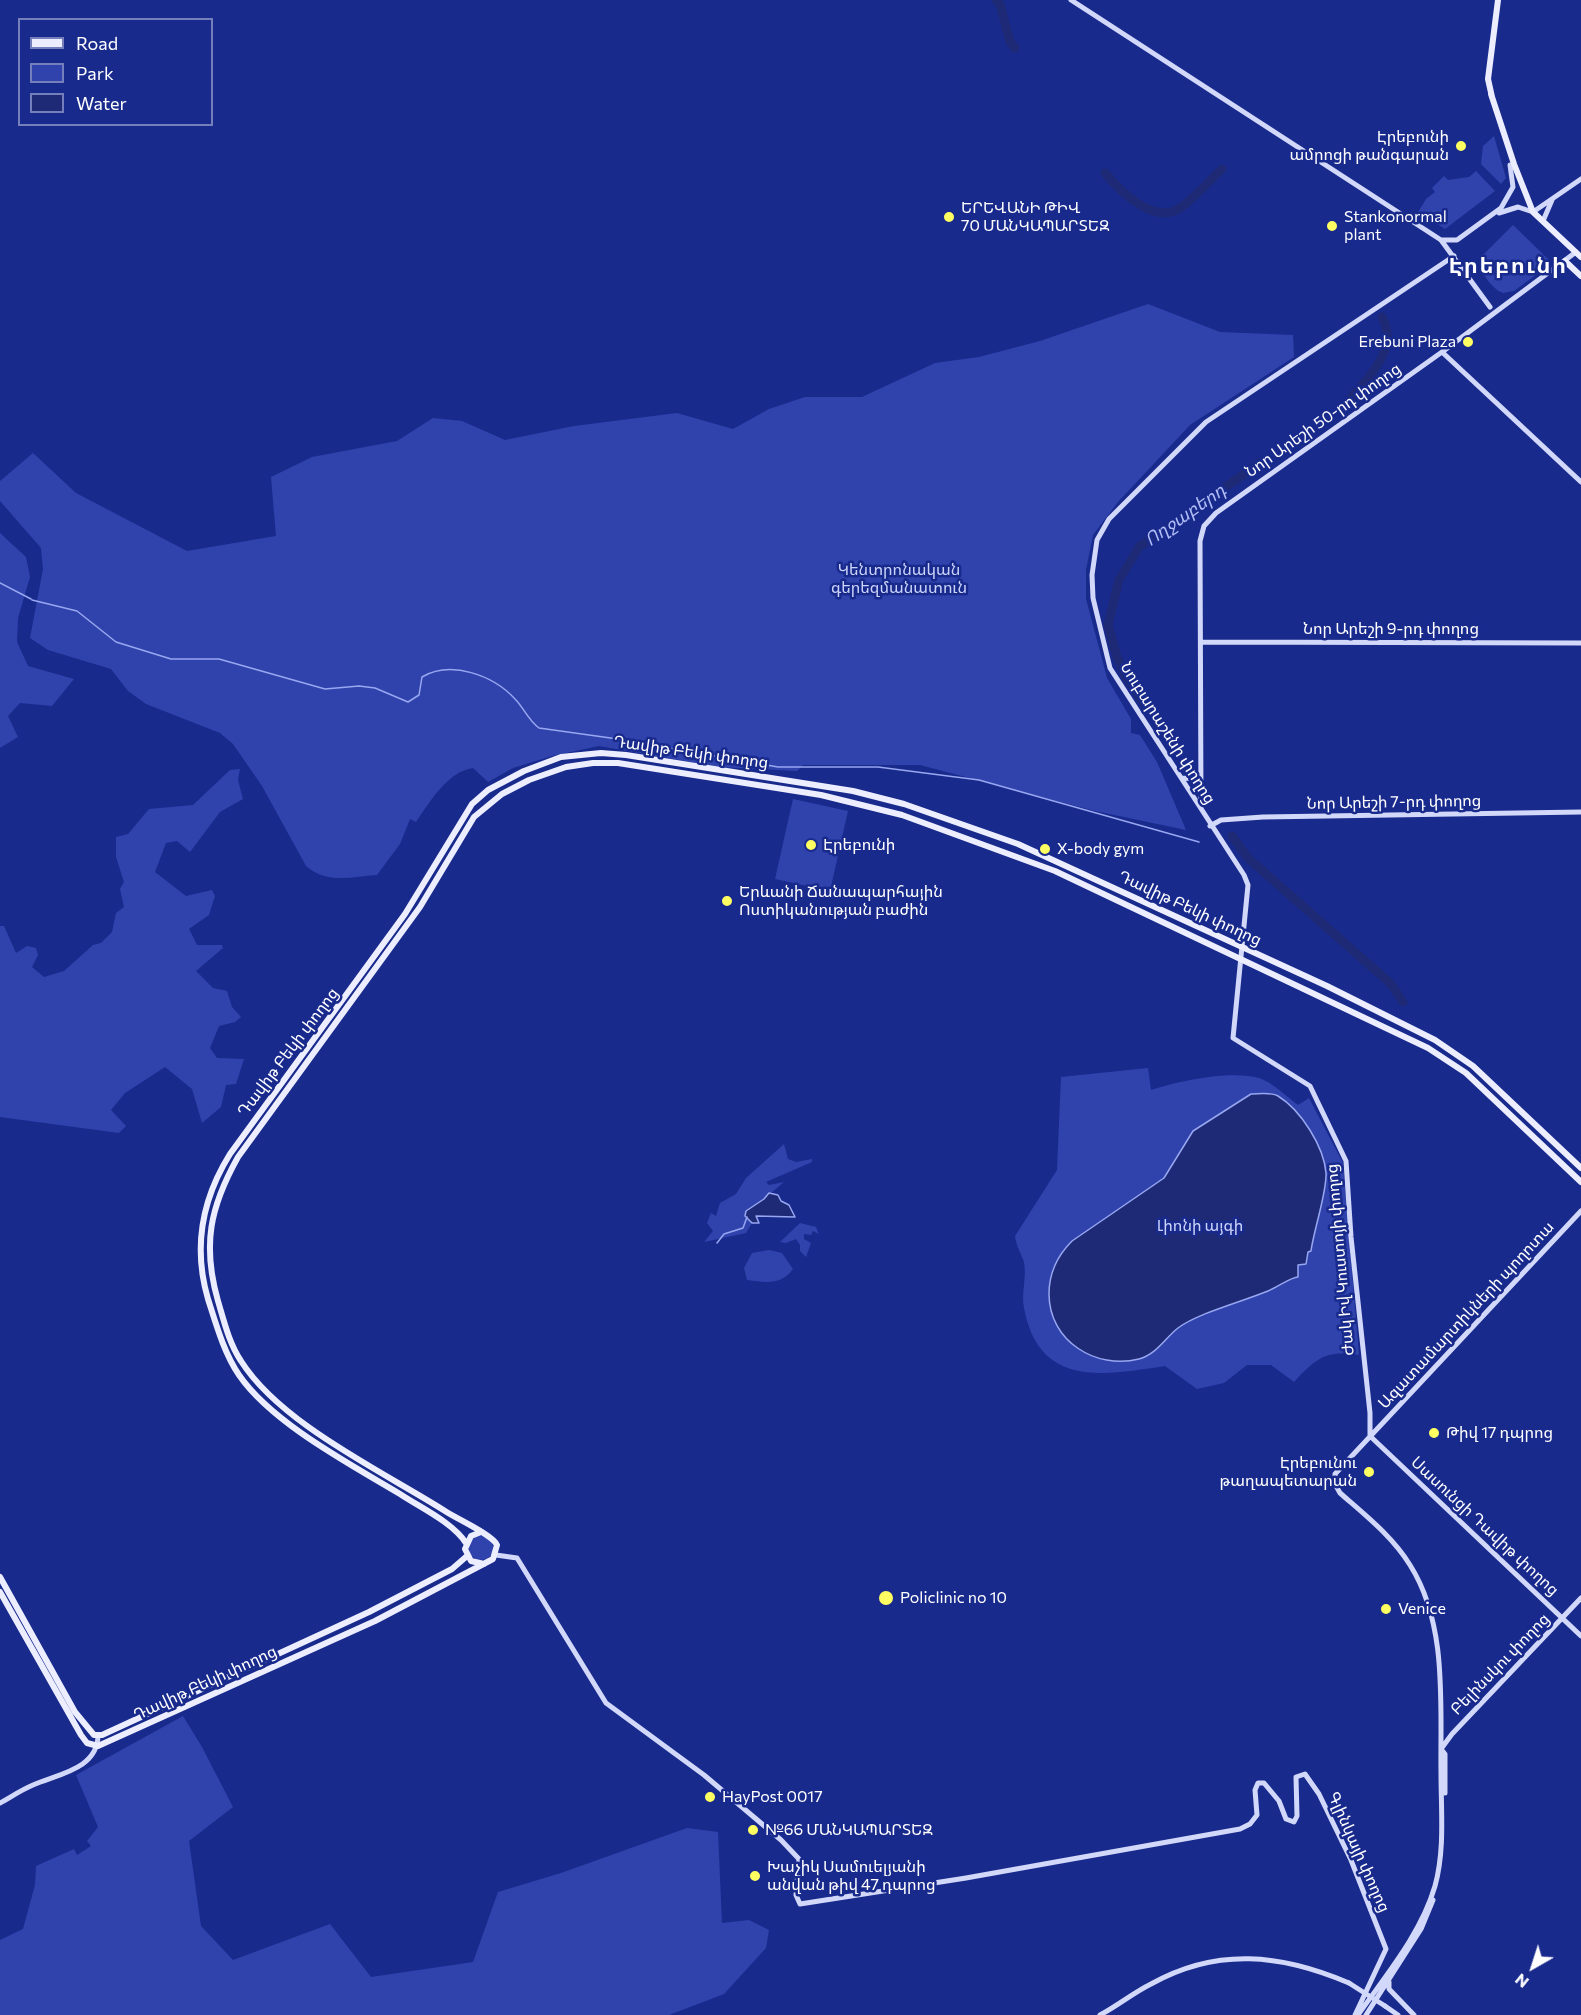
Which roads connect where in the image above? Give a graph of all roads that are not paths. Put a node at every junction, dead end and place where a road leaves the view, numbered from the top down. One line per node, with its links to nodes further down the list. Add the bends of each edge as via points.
1 (1071, 0): 9 (main road)
2 (1498, 0): 3 (main road, via 1488,79)
3 (1512, 164): 6 (main road); 7 (main road, via 1511,193)
4 (1581, 179): 5 (main road)
5 (1553, 198): 6 (main road); 8 (main road)
6 (1533, 212): 7 (main road, via 1514,207); 8 (main road)
7 (1492, 216): 10 (main road)
8 (1543, 221): 11 (main road)
9 (1441, 240): 10 (main road); 12 (main road)
10 (1457, 240): 12 (main road)
11 (1578, 255): 13 (main road, Նոր Արեշի 50-րդ փողոց)
12 (1454, 256): 16 (main road); 22 (main road, Նուբարաշենի փողոց, via 1206,422 1102,529 1094,556 1093,598 1110,668)
13 (1565, 261): 14 (main road); 15 (main road, Նոր Արեշի 50-րդ փողոց)
14 (1581, 276)
15 (1504, 306): 16 (main road); 17 (main road, Նոր Արեշի 50-րդ փողոց)
16 (1490, 307): 17 (main road)
17 (1486, 319): 18 (main road, Նոր Արեշի 50-րդ փողոց)
18 (1442, 352): 19 (main road); 20 (main road, Նոր Արեշի 50-րդ փողոց, via 1204,525 1200,541)
19 (1581, 482)
20 (1201, 642): 21 (main road, Նոր Արեշի 9-րդ փողոց); 23 (main road, Նոր Արեշի 50-րդ փողոց)
21 (1581, 642)
22 (1182, 778): 23 (main road); 24 (main road, Նուբարաշենի փողոց)
23 (1199, 779): 24 (main road, Նոր Արեշի 50-րդ փողոց)
24 (1201, 810): 26 (main road, Նուբարաշենի փողոց)
25 (1581, 812): 26 (main road, Նոր Արեշի 7-րդ փողոց, via 1263,817 1221,820)
26 (1210, 826): 27 (main road, Նուբարաշենի փողոց, via 1248,885)
27 (1242, 947): 28 (main road, Նուբարաշենի փողոց); 29 (main road, Դավիթ Բեկի փողոց, via 1406,1024 1455,1053); 34 (main road, Դավիթ Բեկի փողոց, via 1018,844 853,791 601,753 550,760 486,792 468,807 420,892 230,1154 209,1198 200,1241 211,1307 231,1361 246,1384 299,1430 444,1522)
28 (1241, 959): 30 (main road, Դավիթ Բեկի փողոց, via 1447,1059); 32 (main road, Ժակ Իվ Կուստոյի փողոց, via 1233,1038 1310,1086 1346,1161); 33 (main road, Դավիթ Բեկի փողոց, via 1017,856 902,815 829,797 618,763 593,763 566,767 530,780 484,807 469,823 420,907 238,1157 214,1209 209,1250 212,1278 228,1334 239,1358 261,1387 341,1448)
29 (1581, 1168)
30 (1581, 1182)
31 (1581, 1211): 32 (main road, Ազատամարտիկների պողոտա)
32 (1369, 1433): 41 (main road, Սասունցի Դավիթ փողոց); 45 (main road, Ազատամարտիկների պողոտա, via 1335,1474 1335,1484 1405,1558 1428,1603 1438,1653)
33 (482, 1532): 34 (main road); 35 (main road, Դավիթ Բեկի փողոց, via 495,1540)
34 (466, 1543): 36 (main road)
35 (496, 1555): 37 (main road, Դավիթ Բեկի փողոց); 47 (main road, Գլինկայի փողոց, via 517,1558 606,1702 704,1775 799,1859 796,1895 800,1904 1240,1829 1257,1815 1258,1783 1270,1789 1290,1823 1294,1822 1296,1777 1301,1773 1310,1777 1351,1860 1384,1941 1386,1949)
36 (467, 1556): 37 (main road, via 477,1564); 43 (main road, Դավիթ Բեկի փողոց, via 452,1569 369,1612)
37 (490, 1562): 44 (main road, Դավիթ Բեկի փողոց, via 375,1621)
38 (0, 1578): 43 (main road, via 75,1712 90,1732)
39 (0, 1592): 44 (main road, via 81,1735 87,1743)
40 (1581, 1598): 41 (main road, Բելինսկու փողոց)
41 (1562, 1618): 42 (main road, Սասունցի Դավիթ փողոց); 45 (main road, Բելինսկու փողոց)
42 (1581, 1636)
43 (98, 1735): 44 (main road)
44 (98, 1746): 46 (main road, via 86,1762 64,1775)
45 (1441, 1749): 48 (main road, via 1445,1754 1444,1831 1437,1889 1421,1929); 49 (main road, via 1442,1831 1435,1886 1420,1922)
46 (0, 1803)
47 (1376, 1975): 49 (main road); 51 (main road, Գլինկայի փողոց, via 1362,1997)
48 (1391, 1978): 49 (main road); 54 (main road, via 1389,1989)
49 (1383, 1984): 51 (main road); 52 (main road)
50 (1100, 2015): 53 (main road, bridge, via 1179,1970 1221,1959 1268,1960 1298,1966 1349,1983)
51 (1357, 2015)
52 (1366, 2015)
53 (1398, 2015)
54 (1414, 2015)

